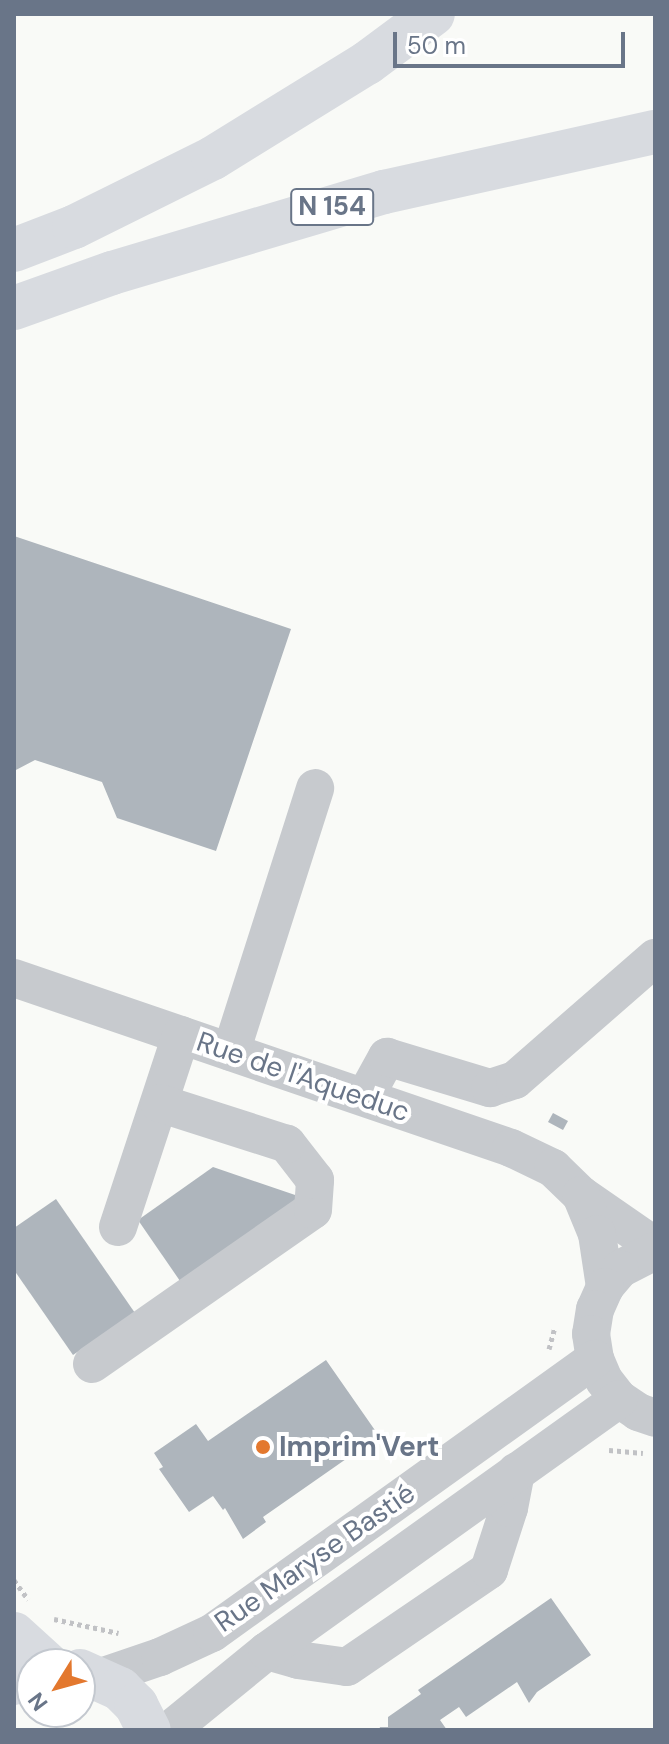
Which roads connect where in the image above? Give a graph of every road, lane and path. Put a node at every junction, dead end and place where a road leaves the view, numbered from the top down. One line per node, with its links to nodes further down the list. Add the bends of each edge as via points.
1 (433, 14): 3 (main road, via 367,63 213,158 74,227)
2 (655, 132): 4 (main road, N 154, via 384,192 112,273)
3 (14, 250)
4 (14, 308)
5 (315, 788): 9 (street)
6 (655, 958): 10 (street, via 515,1080 490,1088 387,1057)
7 (14, 978): 8 (street, Rue de l'Aqueduc)
8 (181, 1035): 9 (street, Rue de l'Aqueduc); 11 (street)
9 (231, 1052): 10 (street, Rue de l'Aqueduc)
10 (365, 1097): 12 (street, Rue de l'Aqueduc, via 511,1148 553,1168)
11 (159, 1103): 13 (street); 17 (street, via 287,1144 315,1180 313,1210)
12 (581, 1195): 14 (street, Rue de l'Aqueduc); 15 (street, Rue de l'Aqueduc, via 597,1234)
13 (118, 1227)
14 (655, 1249): 15 (street, via 620,1269)
15 (605, 1287): 16 (street, via 591,1334)
16 (595, 1359): 18 (street); 24 (street, Rue Maryse Bastié, via 212,1633 160,1657)
17 (92, 1364)
18 (619, 1399): 19 (street); 20 (street, Rue Maryse Bastié)
19 (655, 1418)
20 (516, 1472): 23 (street, Rue Maryse Bastié); 23 (street, via 489,1570 347,1667)
21 (14, 1634): 22 (main road)
22 (29, 1648)
23 (267, 1651): 27 (street, Rue Maryse Bastié)
24 (96, 1673)
25 (96, 1677): 26 (main road, via 136,1705)
26 (149, 1730)
27 (170, 1730)

